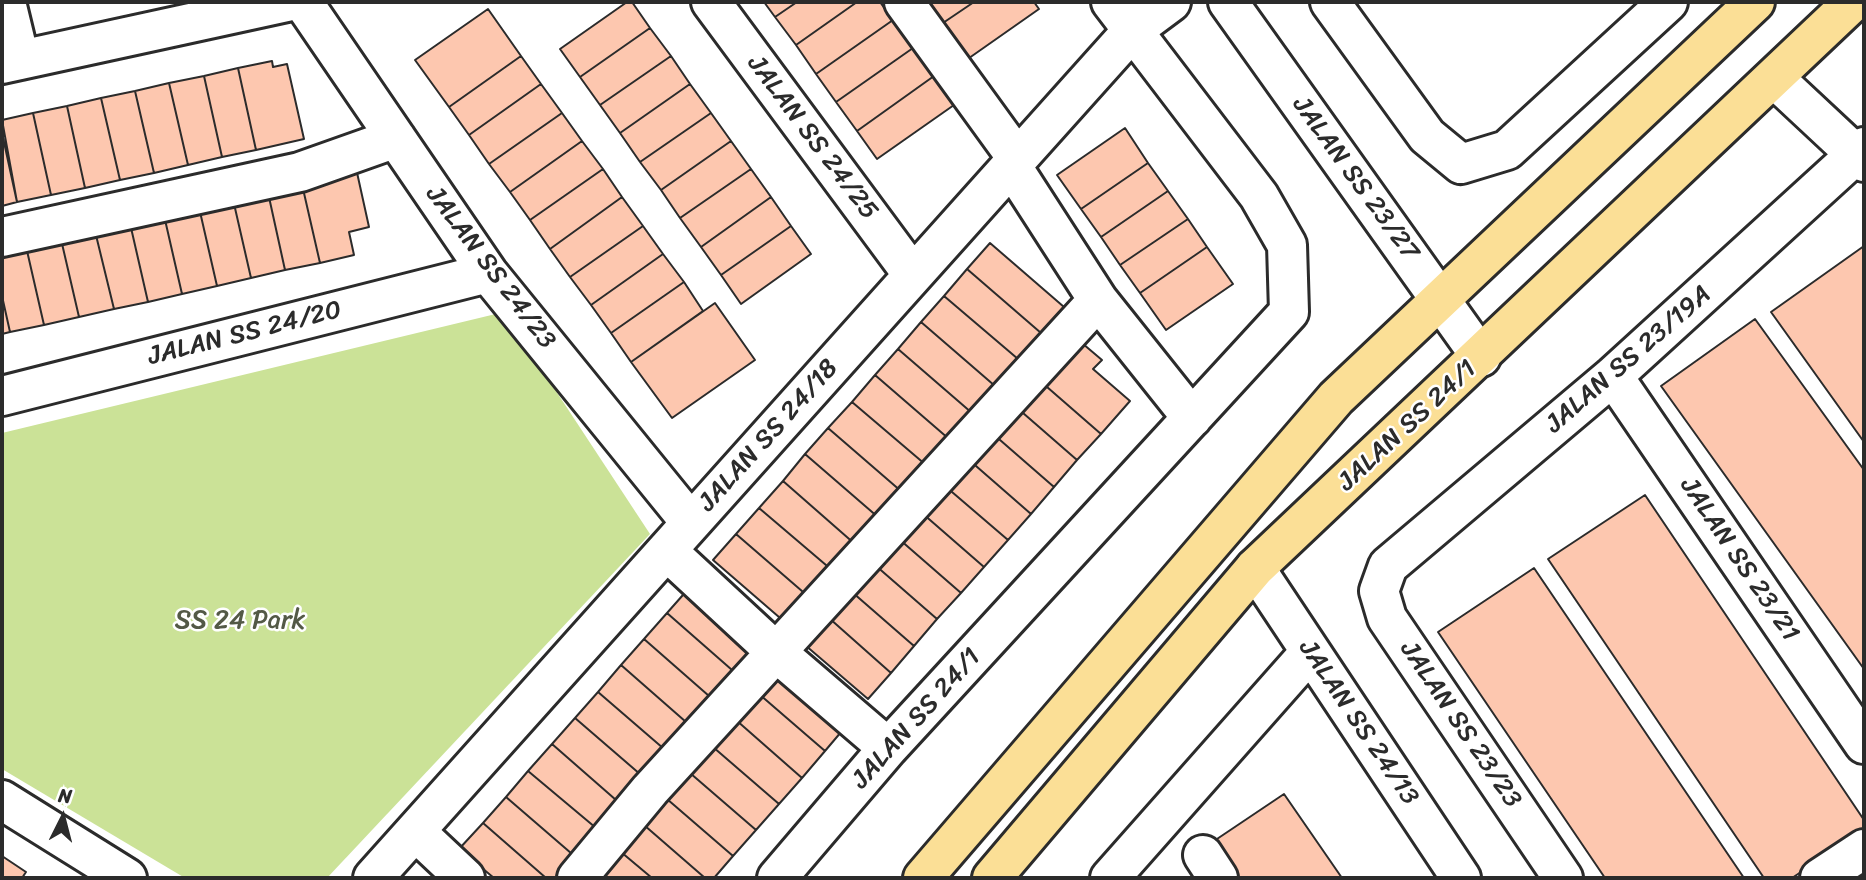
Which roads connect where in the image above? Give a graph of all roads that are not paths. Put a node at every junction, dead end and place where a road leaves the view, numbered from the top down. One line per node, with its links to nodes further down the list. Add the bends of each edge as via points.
1 (6, 2): 13 (street)
2 (287, 2): 13 (street)
3 (303, 2): 15 (street, JALAN SS 24/23)
4 (711, 2): 20 (street, JALAN SS 24/25)
5 (904, 2): 17 (street)
6 (1171, 2): 12 (street, JALAN SS 24/18)
7 (1228, 2): 21 (street, JALAN SS 23/27)
8 (1330, 2): 9 (street, via 1427,136 1461,164 1507,150)
9 (1668, 2)
10 (1755, 2): 21 (main road)
11 (1853, 2): 14 (main road, JALAN SS 24/1)
12 (1122, 16): 17 (street, JALAN SS 24/18); 26 (street, JALAN SS 24/1, via 1259,196 1287,245 1289,312)
13 (11, 62)
14 (1774, 78): 16 (street); 23 (main road, JALAN SS 24/1)
15 (396, 138): 18 (street, via 300,172); 19 (street, JALAN SS 24/23)
16 (1862, 154): 24 (street, JALAN SS 23/19A)
17 (1014, 161): 20 (street, JALAN SS 24/18); 22 (street)
18 (2, 237)
19 (488, 273): 25 (street, JALAN SS 24/20); 27 (street, JALAN SS 24/23)
20 (914, 275): 27 (street, JALAN SS 24/18)
21 (1440, 299): 23 (street, JALAN SS 23/27); 43 (main road, via 1336,398)
22 (1098, 300): 26 (street); 31 (street)
23 (1481, 357): 30 (main road, JALAN SS 24/1)
24 (1613, 376): 29 (street, JALAN SS 23/19A); 33 (street, JALAN SS 23/21)
25 (2, 396)
26 (1192, 418): 34 (street, JALAN SS 24/1)
27 (691, 523): 28 (street, JALAN SS 24/18)
28 (667, 551): 31 (street); 36 (street, JALAN SS 24/18)
29 (1388, 566): 47 (street, JALAN SS 23/23, via 1379,591 1387,618)
30 (1255, 568): 32 (street, JALAN SS 24/13); 44 (main road, JALAN SS 24/1)
31 (776, 652): 34 (street); 41 (street)
32 (1310, 652): 45 (street); 46 (street, JALAN SS 24/13)
33 (1864, 744)
34 (888, 748): 42 (street, JALAN SS 24/1)
35 (2, 800): 38 (street)
36 (415, 831): 39 (street, JALAN SS 24/18); 40 (street)
37 (1864, 849): 48 (street)
38 (127, 878)
39 (373, 878)
40 (466, 878)
41 (577, 878)
42 (777, 878)
43 (923, 878)
44 (992, 878)
45 (1110, 878)
46 (1461, 878)
47 (1563, 878)
48 (1820, 878)

